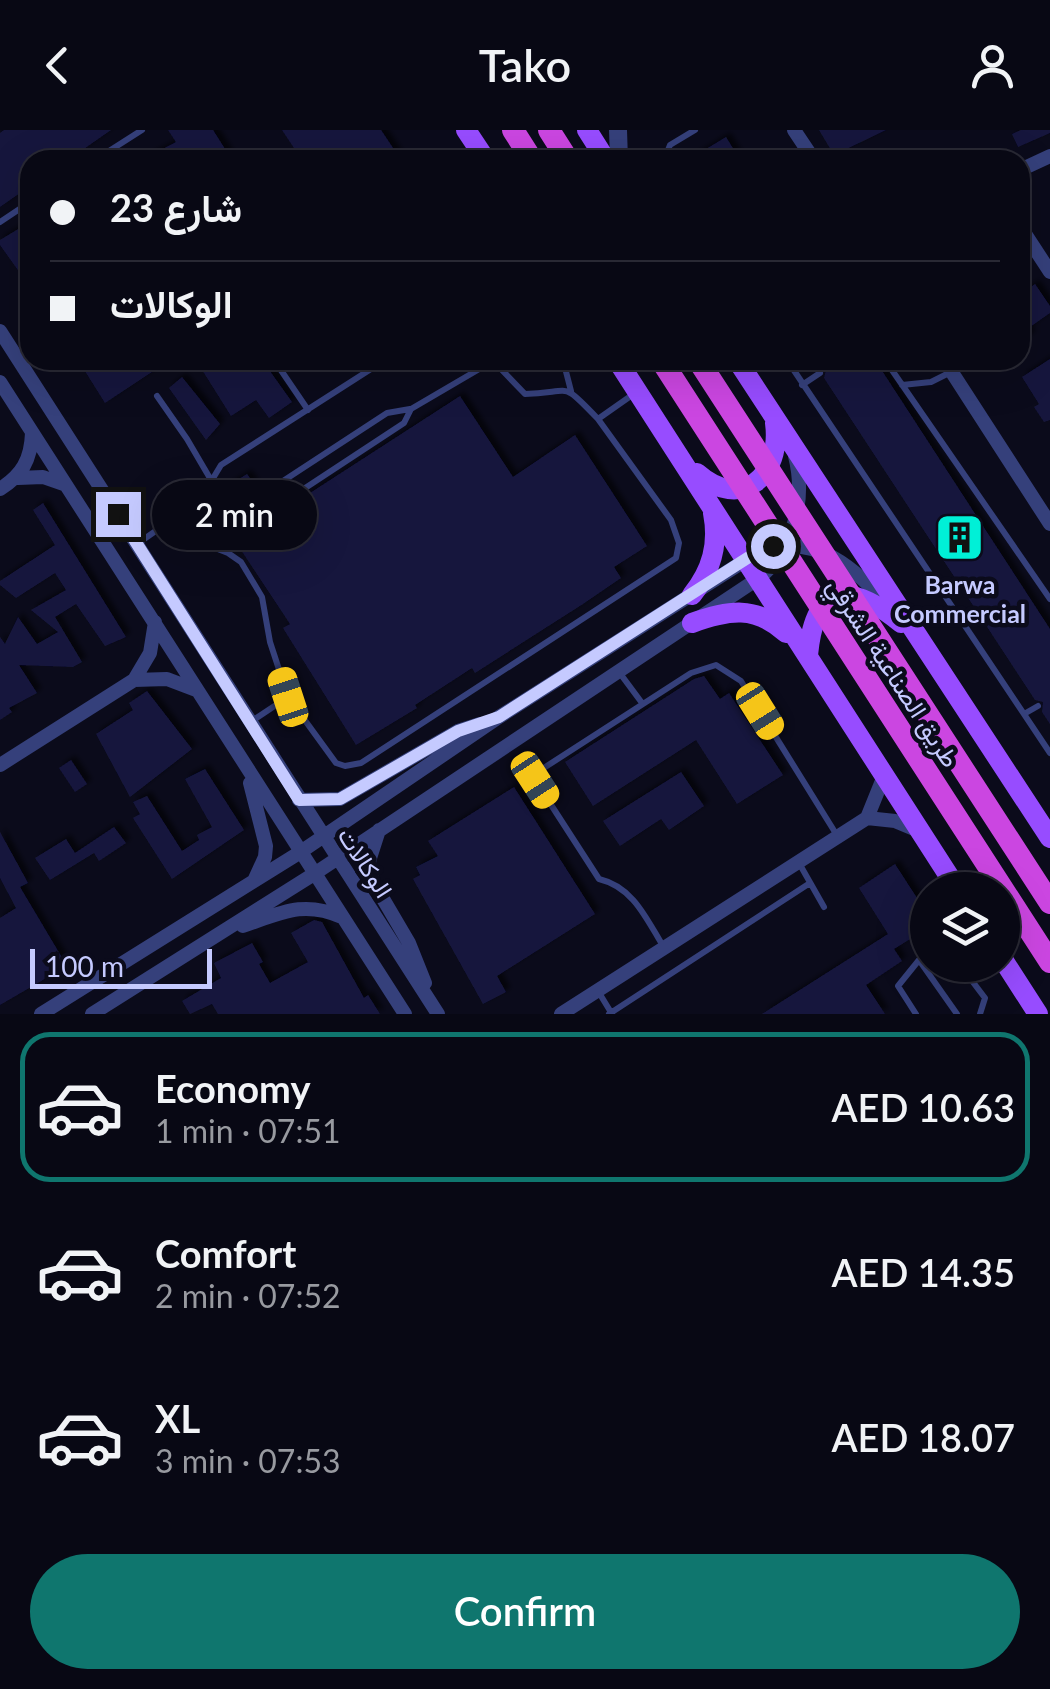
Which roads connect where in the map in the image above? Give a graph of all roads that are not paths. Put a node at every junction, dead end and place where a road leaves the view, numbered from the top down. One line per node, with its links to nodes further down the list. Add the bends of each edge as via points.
1 (142, 130): 3 (lane)
2 (694, 130): 4 (lane)
3 (111, 150)
4 (668, 150)
5 (1030, 241): 6 (street)
6 (1050, 272)
7 (0, 331): 8 (street, الوكالات)
8 (20, 355)
9 (31, 370): 46 (street, الوكالات)
10 (281, 370): 31 (lane)
11 (369, 370): 31 (lane)
12 (478, 370): 30 (lane)
13 (502, 370): 27 (lane, via 525,394)
14 (566, 370): 27 (lane)
15 (624, 370): 28 (main road)
16 (667, 370): 88 (highway, طريق الصناعية الشرقي, bridge)
17 (704, 370): 83 (highway, طريق الصناعية الشرقي, bridge)
18 (743, 370): 33 (main road, طريق الصناعية الشرقي)
19 (792, 370): 25 (lane)
20 (891, 370): 26 (lane)
21 (944, 370): 26 (lane, via 931,382)
22 (951, 370): 44 (street)
23 (820, 372): 25 (lane)
24 (0, 382): 34 (street, الوكالات)
25 (802, 385): 62 (lane)
26 (901, 386): 51 (lane)
27 (572, 391): 32 (lane)
28 (638, 391): 32 (lane); 36 (main road)
29 (157, 396): 38 (lane)
30 (411, 409): 42 (lane, via 386,413); 42 (lane, via 404,424 290,498)
31 (308, 410): 38 (lane, via 222,465)
32 (598, 418): 59 (lane, via 671,520 676,558 361,763 336,764)
33 (774, 418): 35 (main road, طريق الصناعية الشرقي); 36 (main road, via 774,459 745,487 706,482)
34 (32, 432): 37 (street); 39 (street, الوكالات)
35 (793, 445): 47 (street, via 799,494); 54 (main road, طريق الصناعية الشرقي)
36 (681, 458): 41 (main road)
37 (18, 478): 39 (street); 40 (street)
38 (210, 480): 43 (lane, via 200,500)
39 (66, 485): 52 (street, الوكالات)
40 (0, 490)
41 (710, 501): 48 (main road); 50 (main road, via 716,544)
42 (262, 503): 45 (lane)
43 (179, 515): 45 (lane); 46 (lane)
44 (1050, 524)
45 (197, 542): 59 (lane, via 241,562 262,597)
46 (136, 544): 64 (street, الوكالات)
47 (786, 544): 48 (street); 49 (street); 54 (street, via 844,562)
48 (747, 559): 49 (main road); 50 (street)
49 (759, 578): 53 (street); 55 (main road)
50 (692, 595): 63 (street)
51 (1050, 599)
52 (155, 622): 57 (street, via 150,653); 58 (street, الوكالات)
53 (692, 623): 55 (main road, via 750,611 774,622); 56 (street)
54 (914, 634): 55 (main road, via 868,600 841,596 818,609); 75 (main road, طريق الصناعية الشرقي)
55 (808, 655): 68 (main road)
56 (619, 671): 60 (lane); 71 (street)
57 (134, 680): 58 (street, via 167,679); 67 (street)
58 (198, 690): 66 (street, الوكالات)
59 (288, 697): 64 (lane)
60 (642, 703): 73 (lane, via 704,666 716,664 741,681); 87 (lane, via 536,772 535,780 599,879 628,892)
61 (1038, 706): 62 (lane)
62 (1024, 714): 65 (lane)
63 (499, 717): 69 (street, via 458,731 340,799); 74 (street)
64 (250, 722): 69 (street, الوكالات)
65 (1050, 753)
66 (244, 763): 76 (street, الوكالات); 81 (street, الوكالات, via 266,846)
67 (0, 765)
68 (884, 776): 70 (street); 72 (main road)
69 (299, 800): 74 (street, الوكالات)
70 (868, 818): 72 (street, via 895,820); 73 (street)
71 (379, 830): 77 (street); 94 (street, الوكالات, via 370,854 372,880 409,943)
72 (920, 832): 79 (main road)
73 (838, 837): 78 (street)
74 (323, 838): 76 (street); 77 (street, الوكالات)
75 (1050, 838)
76 (299, 853): 80 (street, الوكالات); 81 (street)
77 (336, 858): 80 (street); 94 (street, الوكالات)
78 (798, 862): 82 (lane); 87 (street)
79 (946, 872)
80 (314, 874): 85 (street, الوكالات); 86 (street)
81 (253, 883): 95 (street)
82 (810, 883): 84 (lane); 99 (lane)
83 (1050, 903)
84 (824, 908)
85 (342, 917): 86 (street, via 301,908); 97 (street, الوكالات)
86 (219, 934): 96 (street)
87 (664, 947): 93 (street)
88 (1050, 962)
89 (910, 971): 100 (lane, via 898,986)
90 (934, 982): 101 (lane)
91 (973, 982): 102 (lane, via 985,998)
92 (1017, 982): 103 (main road)
93 (598, 990): 98 (street); 99 (lane)
94 (437, 1013)
95 (41, 1014)
96 (92, 1014)
97 (405, 1014)
98 (561, 1014)
99 (611, 1014)
100 (916, 1014)
101 (957, 1014)
102 (980, 1014)
103 (1038, 1014)

